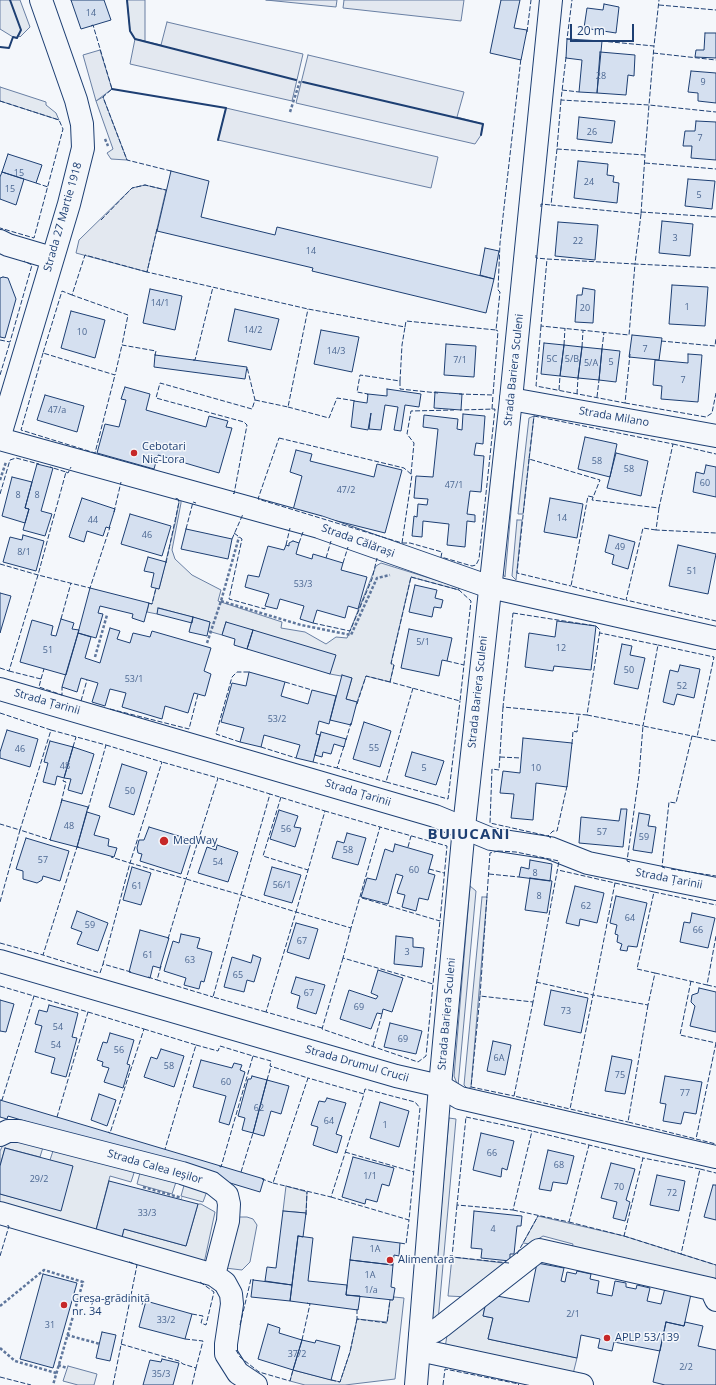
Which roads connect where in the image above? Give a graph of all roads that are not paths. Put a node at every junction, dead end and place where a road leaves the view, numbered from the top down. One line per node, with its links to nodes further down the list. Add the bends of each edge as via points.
1 (41, 0): 4 (street, Strada 27 Martie 1918, via 82,124 83,148)
2 (551, 0): 5 (street, Strada Bariera Sculeni)
3 (0, 241): 4 (street)
4 (52, 258): 6 (street, Strada 27 Martie 1918)
5 (511, 399): 7 (street, Strada Milano); 9 (street, Strada Bariera Sculeni)
6 (0, 435)
7 (716, 436)
8 (3, 448): 9 (street, Strada Călărași, via 319,527)
9 (490, 587): 10 (street, Strada Călărași); 12 (street, Strada Bariera Sculeni)
10 (716, 638)
11 (0, 689): 12 (street, Strada Țarinii, via 435,816)
12 (464, 827): 13 (street, Strada Țarinii, via 491,839 550,848 588,864); 15 (street, Strada Bariera Sculeni)
13 (716, 889)
14 (0, 961): 15 (street, Strada Drumul Crucii, via 396,1076)
15 (440, 1086): 17 (street, Strada Drumul Crucii, via 460,1098); 21 (street, Strada Bariera Sculeni)
16 (0, 1135): 19 (street, Strada Calea Ieșilor, via 8,1131 19,1131 212,1183 226,1195 229,1204 228,1221)
17 (716, 1157)
18 (0, 1213): 19 (street)
19 (214, 1275): 22 (street, via 225,1283 231,1294 226,1354 238,1373)
20 (716, 1300): 21 (street, via 711,1289 539,1250)
21 (420, 1343): 23 (street, Strada Bariera Sculeni); 24 (street)
22 (256, 1385)
23 (416, 1385)
24 (582, 1385)

